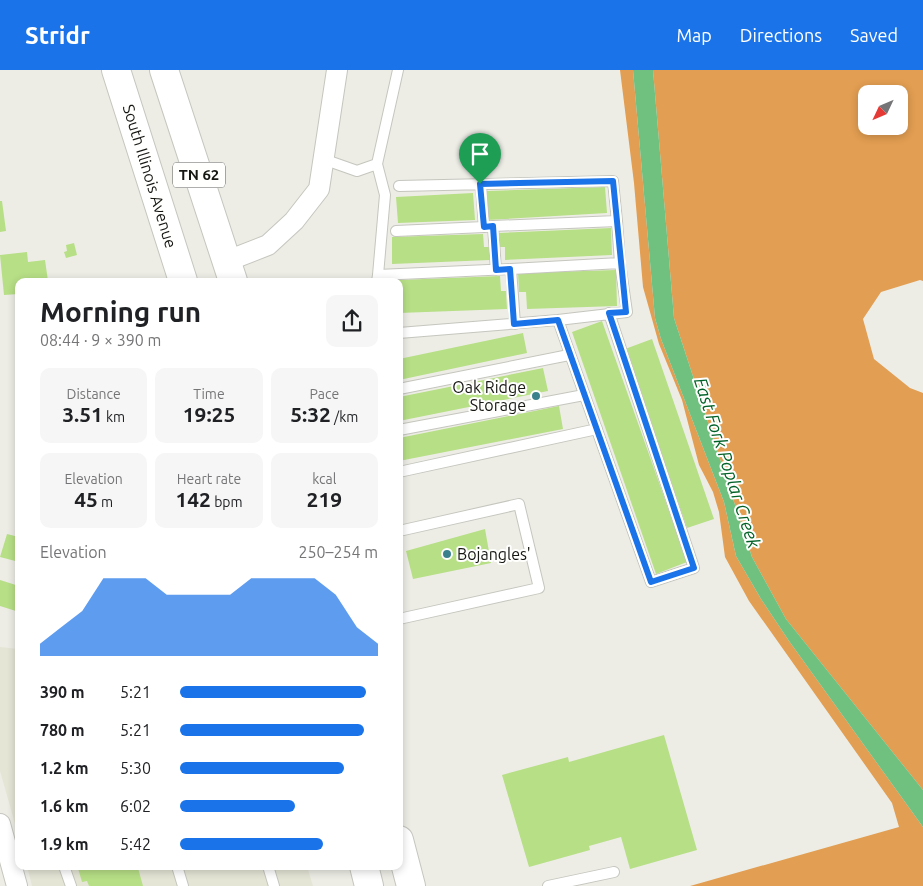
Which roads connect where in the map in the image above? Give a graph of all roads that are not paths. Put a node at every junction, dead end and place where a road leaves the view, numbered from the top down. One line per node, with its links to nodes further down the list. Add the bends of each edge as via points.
1 (116, 70): 16 (highway, South Illinois Avenue)
2 (164, 70): 15 (highway, TN 62)
3 (337, 70): 5 (street)
4 (398, 70): 6 (lane)
5 (323, 159): 6 (lane, via 357,171); 15 (street, via 319,189 294,220 268,245)
6 (377, 164): 17 (lane, via 385,195)
7 (480, 184): 8 (lane); 9 (lane, via 613,181); 10 (lane)
8 (399, 186)
9 (617, 221): 10 (lane); 12 (lane)
10 (488, 226): 11 (lane); 14 (lane)
11 (396, 231)
12 (620, 262): 13 (lane); 18 (lane, via 626,312)
13 (510, 269): 14 (lane); 20 (lane)
14 (496, 270): 17 (lane)
15 (230, 271)
16 (182, 278)
17 (377, 278)
18 (609, 313): 19 (lane); 26 (lane, via 694,568 651,582)
19 (558, 320): 20 (lane); 22 (lane)
20 (514, 324): 21 (lane)
21 (403, 334)
22 (570, 355): 23 (lane); 24 (lane)
23 (403, 388)
24 (584, 394): 25 (lane); 26 (lane)
25 (403, 429)
26 (597, 429): 27 (lane)
27 (403, 471)
28 (403, 530): 29 (lane, via 519,504 538,588)
29 (403, 618)
30 (0, 824): 37 (street)
31 (403, 854): 42 (highway)
32 (65, 870): 38 (lane)
33 (178, 870): 39 (lane)
34 (269, 870): 40 (lane)
35 (365, 870): 41 (highway)
36 (614, 872): 43 (lane)
37 (17, 886)
38 (71, 886)
39 (183, 886)
40 (274, 886)
41 (369, 886)
42 (412, 886)
43 (548, 886)

